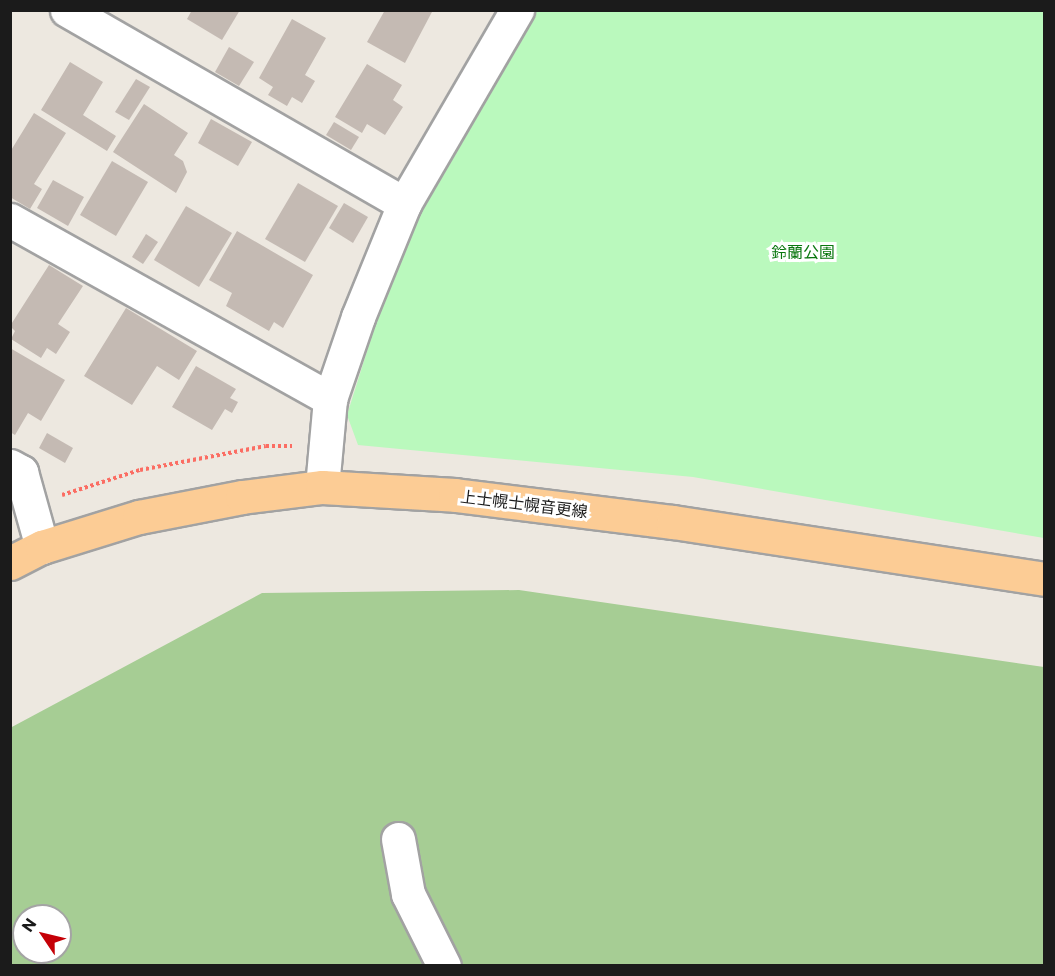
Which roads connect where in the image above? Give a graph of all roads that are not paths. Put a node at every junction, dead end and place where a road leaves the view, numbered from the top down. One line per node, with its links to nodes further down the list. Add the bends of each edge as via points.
1 (67, 10): 3 (street)
2 (517, 10): 3 (street)
3 (404, 204): 5 (street)
4 (10, 220): 5 (street)
5 (330, 399): 7 (street)
6 (10, 466): 8 (street, via 21,472)
7 (322, 487): 8 (main road, 上士幌士幌音更線, via 242,497 139,517); 10 (main road, 上士幌士幌音更線, via 455,495 673,522)
8 (42, 547): 9 (main road, 上士幌士幌音更線)
9 (10, 563)
10 (1044, 579)
11 (398, 839): 12 (street, via 408,894)
12 (443, 965)

